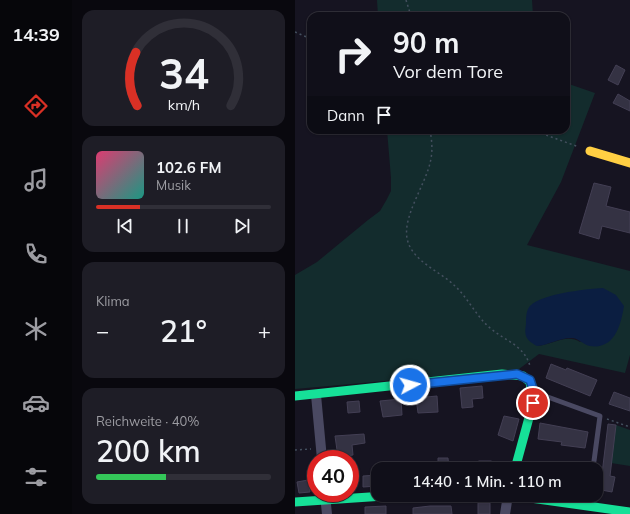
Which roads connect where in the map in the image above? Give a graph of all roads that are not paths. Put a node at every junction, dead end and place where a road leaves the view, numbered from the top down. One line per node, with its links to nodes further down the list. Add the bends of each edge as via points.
1 (590, 151): 2 (street)
2 (630, 163)
3 (534, 392): 4 (street, via 530,380 517,374 502,374); 7 (lane, via 600,416); 8 (street, via 532,409)
4 (316, 395): 5 (street); 6 (street)
5 (295, 396)
6 (321, 450)
7 (594, 461)
8 (517, 462)
9 (359, 496): 10 (street)
10 (371, 496)
11 (307, 500): 12 (street)
12 (295, 502)
13 (326, 502): 17 (street)
14 (507, 502): 18 (street)
15 (558, 502): 16 (street)
16 (630, 512)
17 (327, 514)
18 (505, 514)

